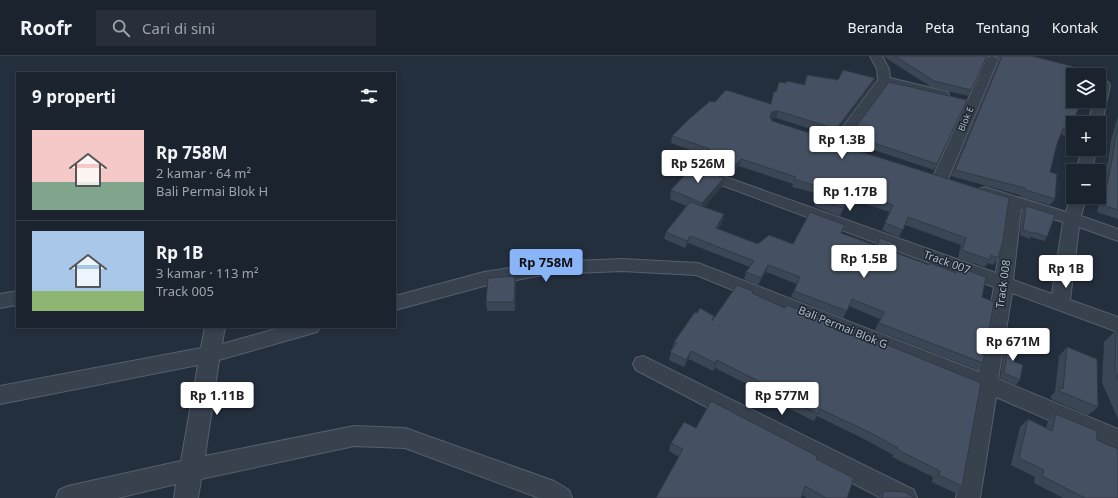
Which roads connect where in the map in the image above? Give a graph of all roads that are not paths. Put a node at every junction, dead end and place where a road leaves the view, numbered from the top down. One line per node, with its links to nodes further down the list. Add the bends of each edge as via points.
1 (876, 56): 3 (street, via 883,69)
2 (992, 60): 4 (street, Blok E)
3 (884, 80): 4 (street); 6 (street)
4 (973, 103): 10 (street, Blok E)
5 (821, 139): 6 (street)
6 (836, 144): 7 (street)
7 (851, 149)
8 (686, 167): 17 (street, Track 007)
9 (925, 174): 10 (street)
10 (940, 179): 11 (street)
11 (955, 183)
12 (969, 187): 13 (street)
13 (1014, 200): 15 (street); 17 (street, Track 008)
14 (1076, 204): 15 (street)
15 (1072, 219): 16 (street); 20 (street)
16 (1118, 235)
17 (1004, 283): 20 (street, Track 007); 27 (street, Track 008)
18 (16, 298): 19 (street)
19 (0, 301)
20 (1060, 303): 22 (street, Track 007)
21 (396, 304): 27 (street, Bali Permai Blok G, via 484,279 549,268 622,265 698,269)
22 (1118, 325)
23 (215, 328): 25 (street)
24 (306, 328): 25 (street)
25 (210, 355): 28 (street); 30 (street)
26 (643, 364): 34 (street)
27 (987, 384): 29 (street, Bali Permai Blok G); 35 (street, Track 008)
28 (0, 395)
29 (1118, 440)
30 (191, 470): 31 (street, via 354,436 405,438); 32 (street); 33 (street)
31 (553, 494)
32 (68, 498)
33 (186, 498)
34 (904, 498)
35 (968, 498)

